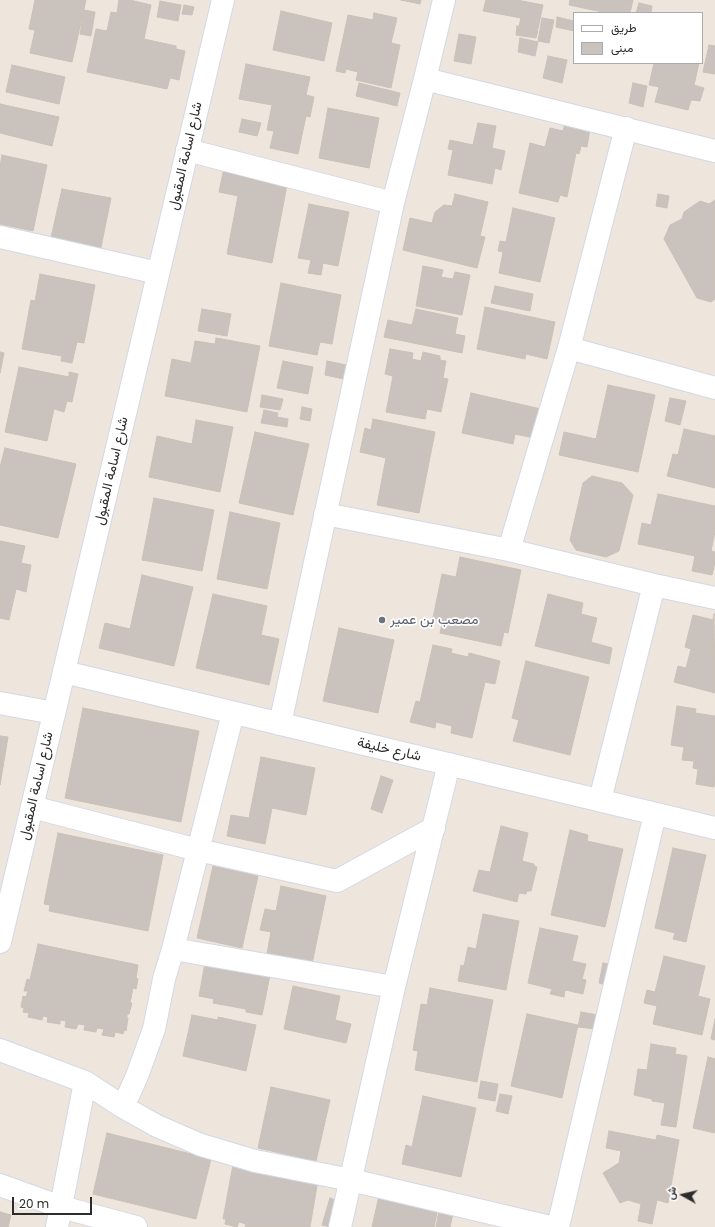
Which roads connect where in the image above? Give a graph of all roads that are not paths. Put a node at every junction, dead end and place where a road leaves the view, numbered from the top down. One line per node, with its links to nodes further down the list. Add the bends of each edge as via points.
1 (223, 0): 5 (street, شارع اسامة المقبول)
2 (444, 0): 3 (street)
3 (425, 79): 4 (street); 7 (street)
4 (626, 128): 6 (street); 10 (street)
5 (187, 150): 7 (street); 9 (street, شارع اسامة المقبول)
6 (715, 151)
7 (393, 203): 12 (street)
8 (0, 236): 9 (street)
9 (158, 273): 16 (street, شارع اسامة المقبول)
10 (569, 348): 11 (street); 13 (street)
11 (715, 388)
12 (325, 514): 13 (street); 20 (street)
13 (509, 550): 14 (street)
14 (654, 585): 15 (street); 22 (street)
15 (715, 598)
16 (64, 672): 18 (street, شارع خليفة); 19 (street, شارع اسامة المقبول)
17 (0, 703): 19 (street)
18 (233, 713): 20 (street, شارع خليفة); 27 (street)
19 (54, 714): 23 (street, شارع اسامة المقبول)
20 (280, 724): 21 (street, شارع خليفة)
21 (449, 764): 22 (street, شارع خليفة); 25 (street)
22 (600, 800): 24 (street, شارع خليفة)
23 (32, 807): 27 (street); 28 (street, شارع اسامة المقبول)
24 (655, 814): 26 (street, شارع خليفة); 40 (street)
25 (434, 828): 27 (street, via 337,881); 30 (street)
26 (715, 828)
27 (198, 850): 29 (street)
28 (0, 942)
29 (173, 949): 30 (street); 33 (street, via 154,1029)
30 (394, 987): 34 (street)
31 (0, 1050): 32 (street)
32 (85, 1082): 33 (street); 36 (street)
33 (123, 1107): 34 (street, via 157,1126 201,1145 255,1161)
34 (351, 1180): 38 (street); 39 (street)
35 (0, 1185): 36 (street)
36 (59, 1217): 37 (street)
37 (136, 1227)
38 (340, 1227)
39 (550, 1227)
40 (558, 1227)

